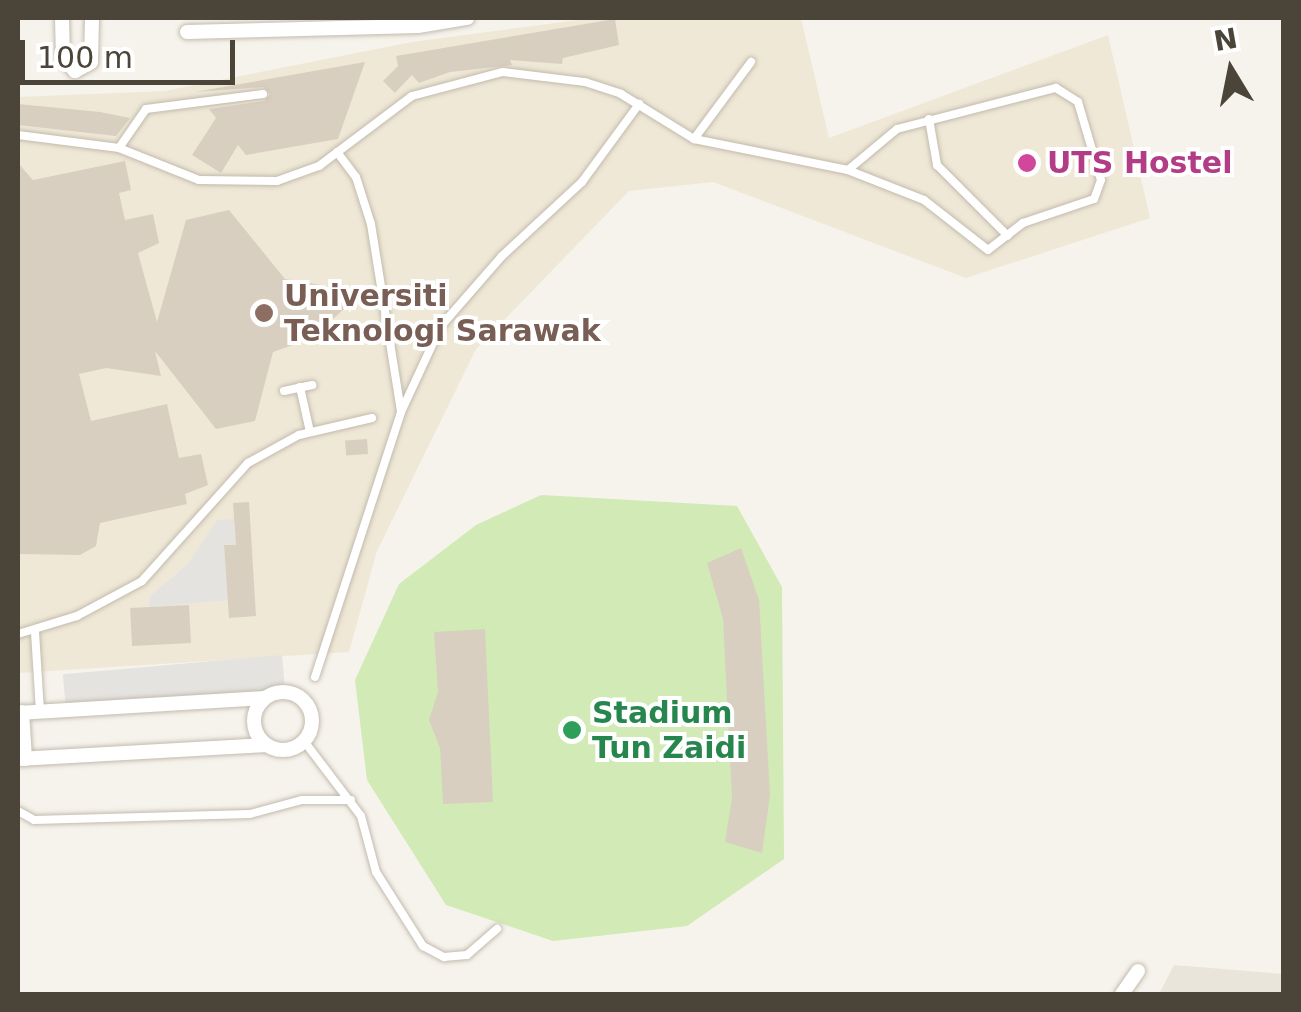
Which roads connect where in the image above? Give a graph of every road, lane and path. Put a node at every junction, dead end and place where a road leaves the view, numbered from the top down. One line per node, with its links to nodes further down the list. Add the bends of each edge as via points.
1 (62, 18): 2 (street, via 62,58 75,72 91,62)
2 (92, 18)
3 (468, 18): 4 (street, via 418,26)
4 (187, 32)
5 (751, 62): 10 (lane)
6 (263, 94): 11 (lane, via 146,109)
7 (639, 104): 10 (lane); 12 (lane, via 571,78 472,76 412,96); 18 (lane, via 582,182 490,268 441,326)
8 (929, 119): 13 (lane, via 897,129); 14 (lane, via 937,165); 14 (lane, via 1056,88 1073,94 1100,190 1082,206 1040,216)
9 (18, 135): 11 (lane)
10 (694, 139): 13 (lane)
11 (119, 148): 12 (lane, via 199,180 252,185 308,172)
12 (337, 152): 18 (lane, via 356,177 371,224)
13 (848, 170): 14 (lane, via 924,200 983,249 994,249)
14 (1008, 236)
15 (312, 385): 16 (lane)
16 (300, 387): 17 (lane); 20 (lane)
17 (284, 391)
18 (400, 412): 23 (lane)
19 (372, 418): 20 (lane)
20 (310, 432): 21 (lane, via 224,484 142,581)
21 (35, 632): 22 (lane); 25 (lane)
22 (18, 634)
23 (316, 677)
24 (266, 698): 25 (street); 27 (street, via 292,694 307,705 311,728); 28 (street, via 254,722)
25 (40, 711): 26 (street)
26 (20, 712): 29 (street)
27 (304, 741): 28 (street, via 282,750); 30 (lane)
28 (267, 745): 29 (street)
29 (22, 759)
30 (352, 800): 31 (lane, via 302,800 230,814 34,820); 32 (lane, via 376,872 423,946 444,957 467,955)
31 (18, 811)
32 (496, 928)
33 (1138, 971): 34 (street)
34 (1122, 994)

